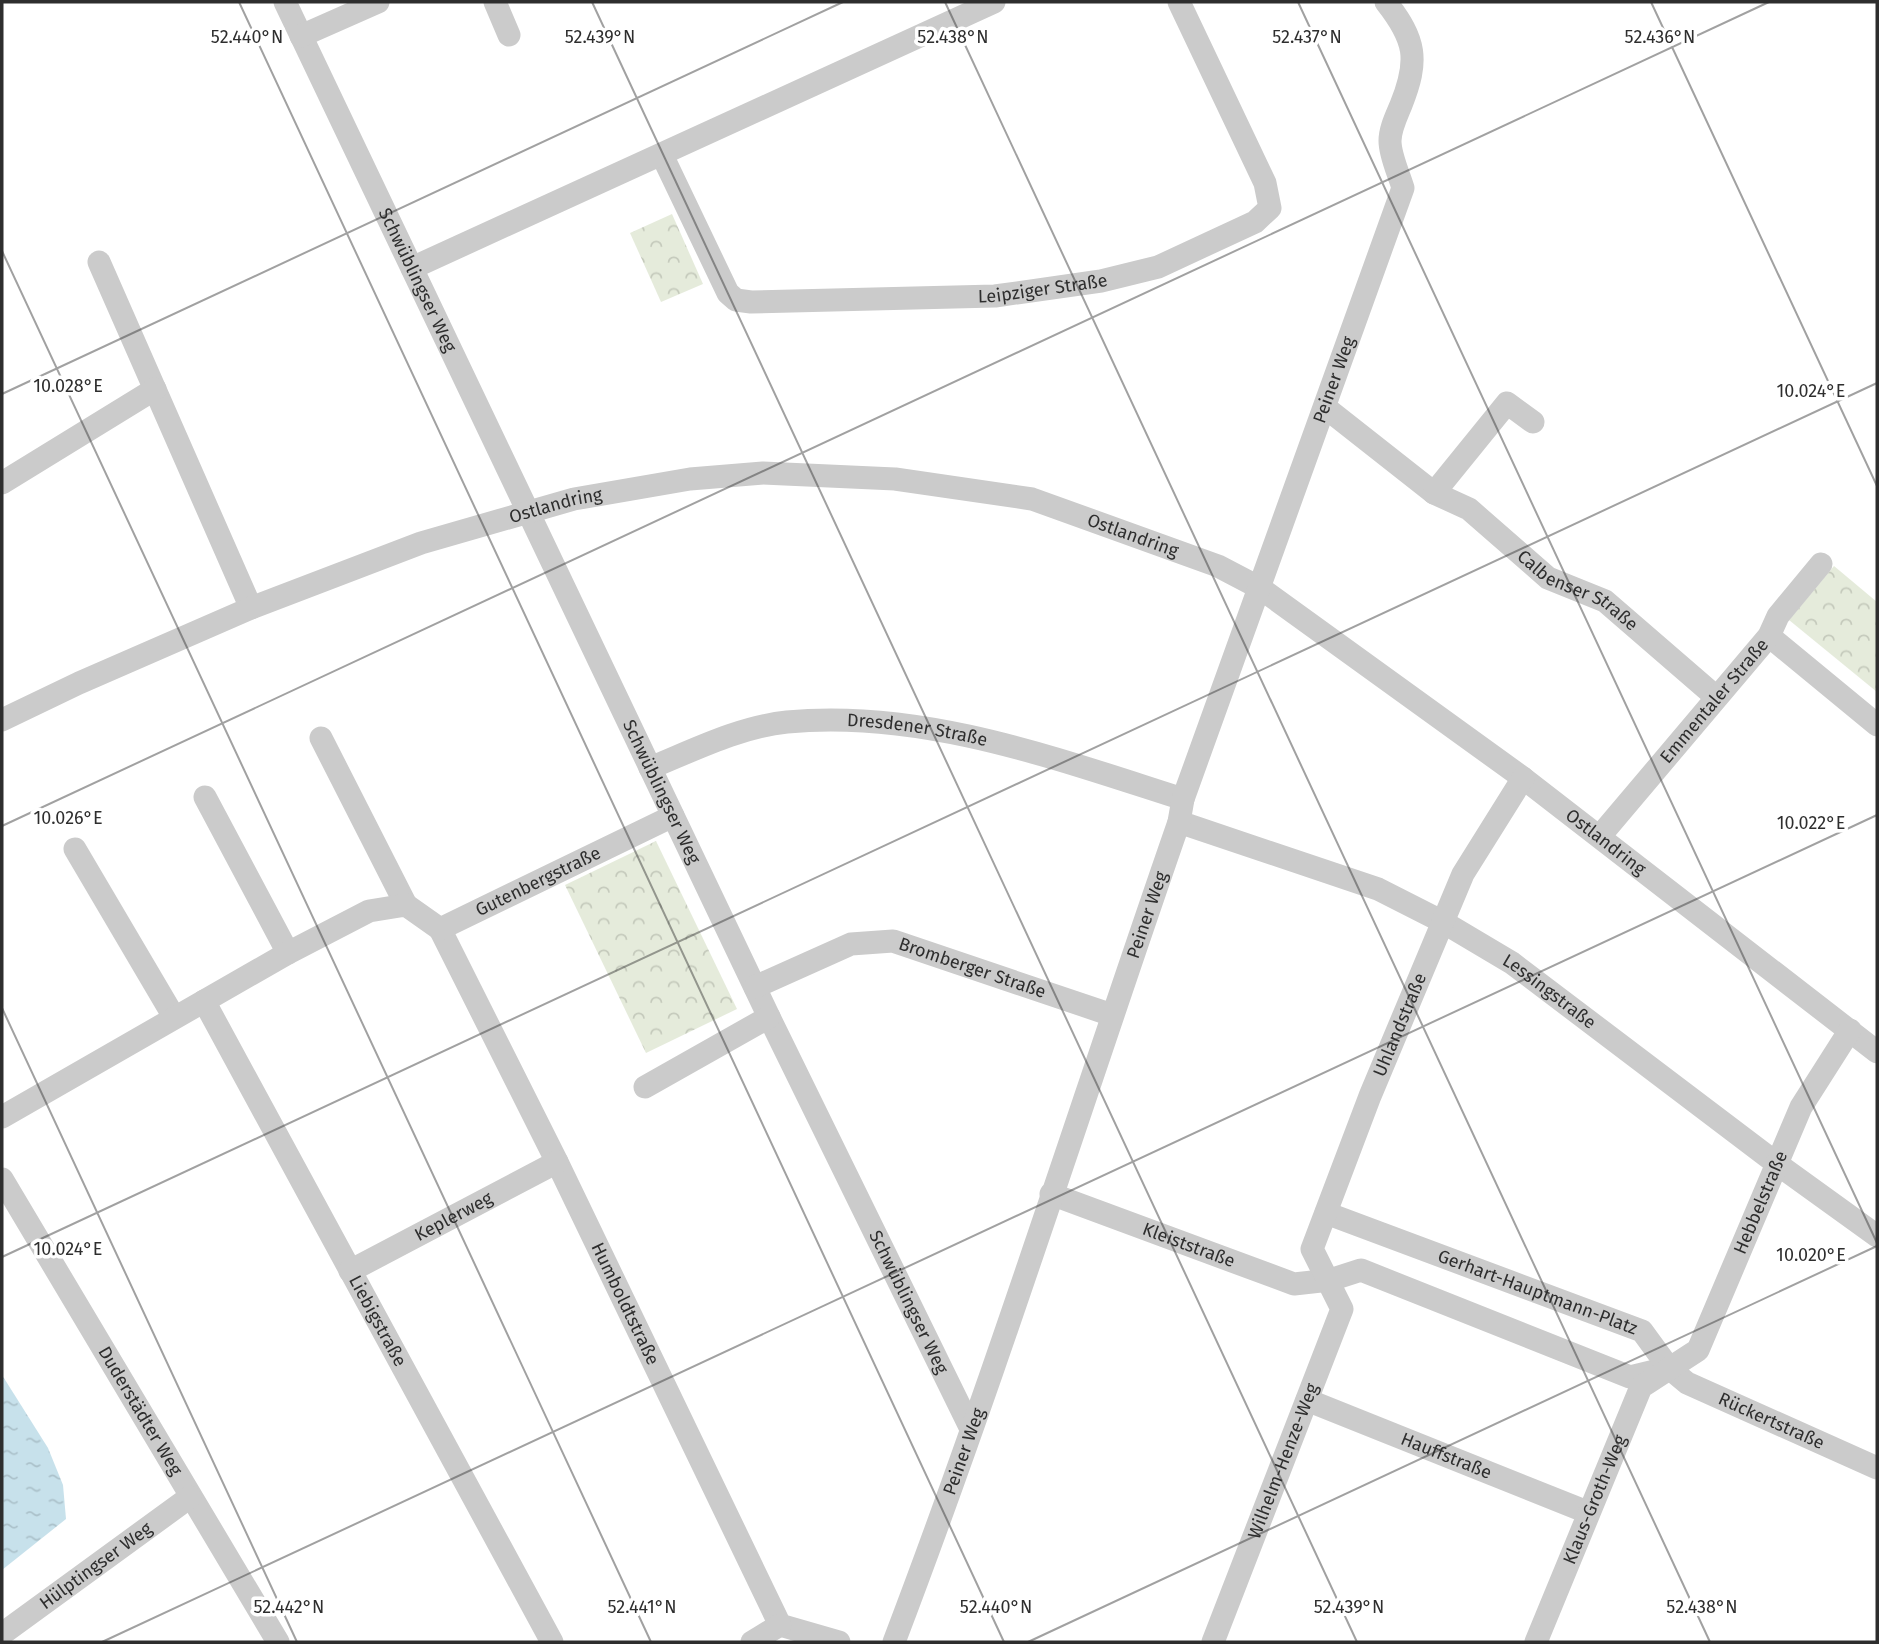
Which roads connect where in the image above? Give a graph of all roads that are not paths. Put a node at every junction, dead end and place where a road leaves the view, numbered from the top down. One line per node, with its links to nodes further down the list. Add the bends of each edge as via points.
1 (285, 2): 8 (street, Schwüblingser Weg)
2 (378, 2): 8 (street)
3 (495, 2): 7 (street)
4 (994, 2): 9 (street)
5 (1179, 2): 9 (street, Leipziger Straße, via 1265,183 1270,208 1255,222 1158,267 1101,281 995,296 736,300 728,293)
6 (1386, 2): 13 (street, Peiner Weg, via 1402,23 1411,47 1413,76 1390,144 1403,188)
7 (509, 35)
8 (301, 36): 11 (street, Schwüblingser Weg)
9 (662, 155): 11 (street)
10 (99, 262): 12 (street)
11 (412, 268): 17 (street, Schwüblingser Weg)
12 (155, 389): 15 (street); 20 (street)
13 (1326, 408): 16 (street, Calbenser Straße); 19 (street, Peiner Weg)
14 (1533, 422): 16 (street, via 1507,403)
15 (2, 483)
16 (1434, 493): 22 (street, Calbenser Straße, via 1469,509 1548,578 1605,601)
17 (526, 511): 19 (street, Ostlandring, via 690,479 763,473 895,478 1032,499 1218,566); 20 (street, Ostlandring, via 421,543); 26 (street, Schwüblingser Weg)
18 (1821, 564): 21 (street, Emmentaler Straße, via 1778,616)
19 (1260, 588): 27 (street, Ostlandring); 29 (street, Peiner Weg)
20 (251, 608): 23 (street, Ostlandring)
21 (1769, 636): 22 (street, Emmentaler Straße); 24 (street)
22 (1716, 697): 32 (street, Emmentaler Straße)
23 (2, 720)
24 (1877, 725)
25 (321, 738): 34 (street)
26 (650, 768): 29 (street, Dresdener Straße, via 714,741 786,722 875,721 1018,747); 30 (street, Schwüblingser Weg)
27 (1523, 778): 32 (street, Ostlandring); 35 (street, Uhlandstraße, via 1463,874)
28 (205, 797): 37 (street)
29 (1183, 799): 31 (street, Peiner Weg)
30 (673, 816): 36 (street, Gutenbergstraße); 38 (street, Schwüblingser Weg)
31 (1179, 822): 35 (street, Lessingstraße, via 1378,889); 40 (street, Peiner Weg)
32 (1600, 836): 43 (street, Ostlandring)
33 (75, 849): 41 (street)
34 (406, 905): 36 (street); 37 (street, via 369,911)
35 (1443, 922): 48 (street, Lessingstraße, via 1512,963); 51 (street, Uhlandstraße)
36 (440, 929): 47 (street, Humboldtstraße)
37 (288, 953): 39 (street)
38 (755, 987): 40 (street, Bromberger Straße, via 851,943 893,941); 42 (street, Schwüblingser Weg)
39 (204, 1001): 41 (street); 53 (street, Liebigstraße)
40 (1112, 1015): 50 (street, Peiner Weg)
41 (174, 1017): 46 (street)
42 (769, 1017): 45 (street); 57 (street, Schwüblingser Weg)
43 (1850, 1030): 44 (street, Ostlandring); 48 (street, Hebbelstraße, via 1801,1107)
44 (1877, 1052)
45 (645, 1087)
46 (2, 1117)
47 (557, 1162): 53 (street, Keplerweg); 61 (street, Humboldtstraße)
48 (1776, 1163): 52 (street, Lessingstraße); 55 (street, Hebbelstraße, via 1698,1350)
49 (2, 1179): 59 (street, Duderstädter Weg)
50 (1052, 1194): 54 (street, Kleiststraße, via 1294,1284); 57 (street, Peiner Weg)
51 (1326, 1213): 54 (street, Uhlandstraße, via 1312,1249); 55 (street, Gerhart-Hauptmann-Platz, via 1642,1331)
52 (1877, 1236)
53 (350, 1271): 64 (street, Liebigstraße)
54 (1330, 1280): 55 (street, via 1361,1270 1630,1377); 56 (street, Wilhelm-Henze-Weg, via 1342,1309)
55 (1669, 1368): 58 (street, Rückertstraße, via 1687,1383); 60 (street, Klaus-Groth-Weg, via 1641,1387)
56 (1307, 1400): 60 (street, Hauffstraße); 68 (street, Wilhelm-Henze-Weg)
57 (970, 1427): 67 (street, Peiner Weg)
58 (1877, 1468)
59 (190, 1497): 62 (street, Hülptingser Weg); 63 (street, Duderstädter Weg)
60 (1587, 1512): 69 (street, Klaus-Groth-Weg)
61 (780, 1625): 65 (street); 66 (street)
62 (2, 1634)
63 (278, 1642)
64 (552, 1642)
65 (752, 1642)
66 (839, 1642)
67 (894, 1642)
68 (1213, 1642)
69 (1536, 1642)

